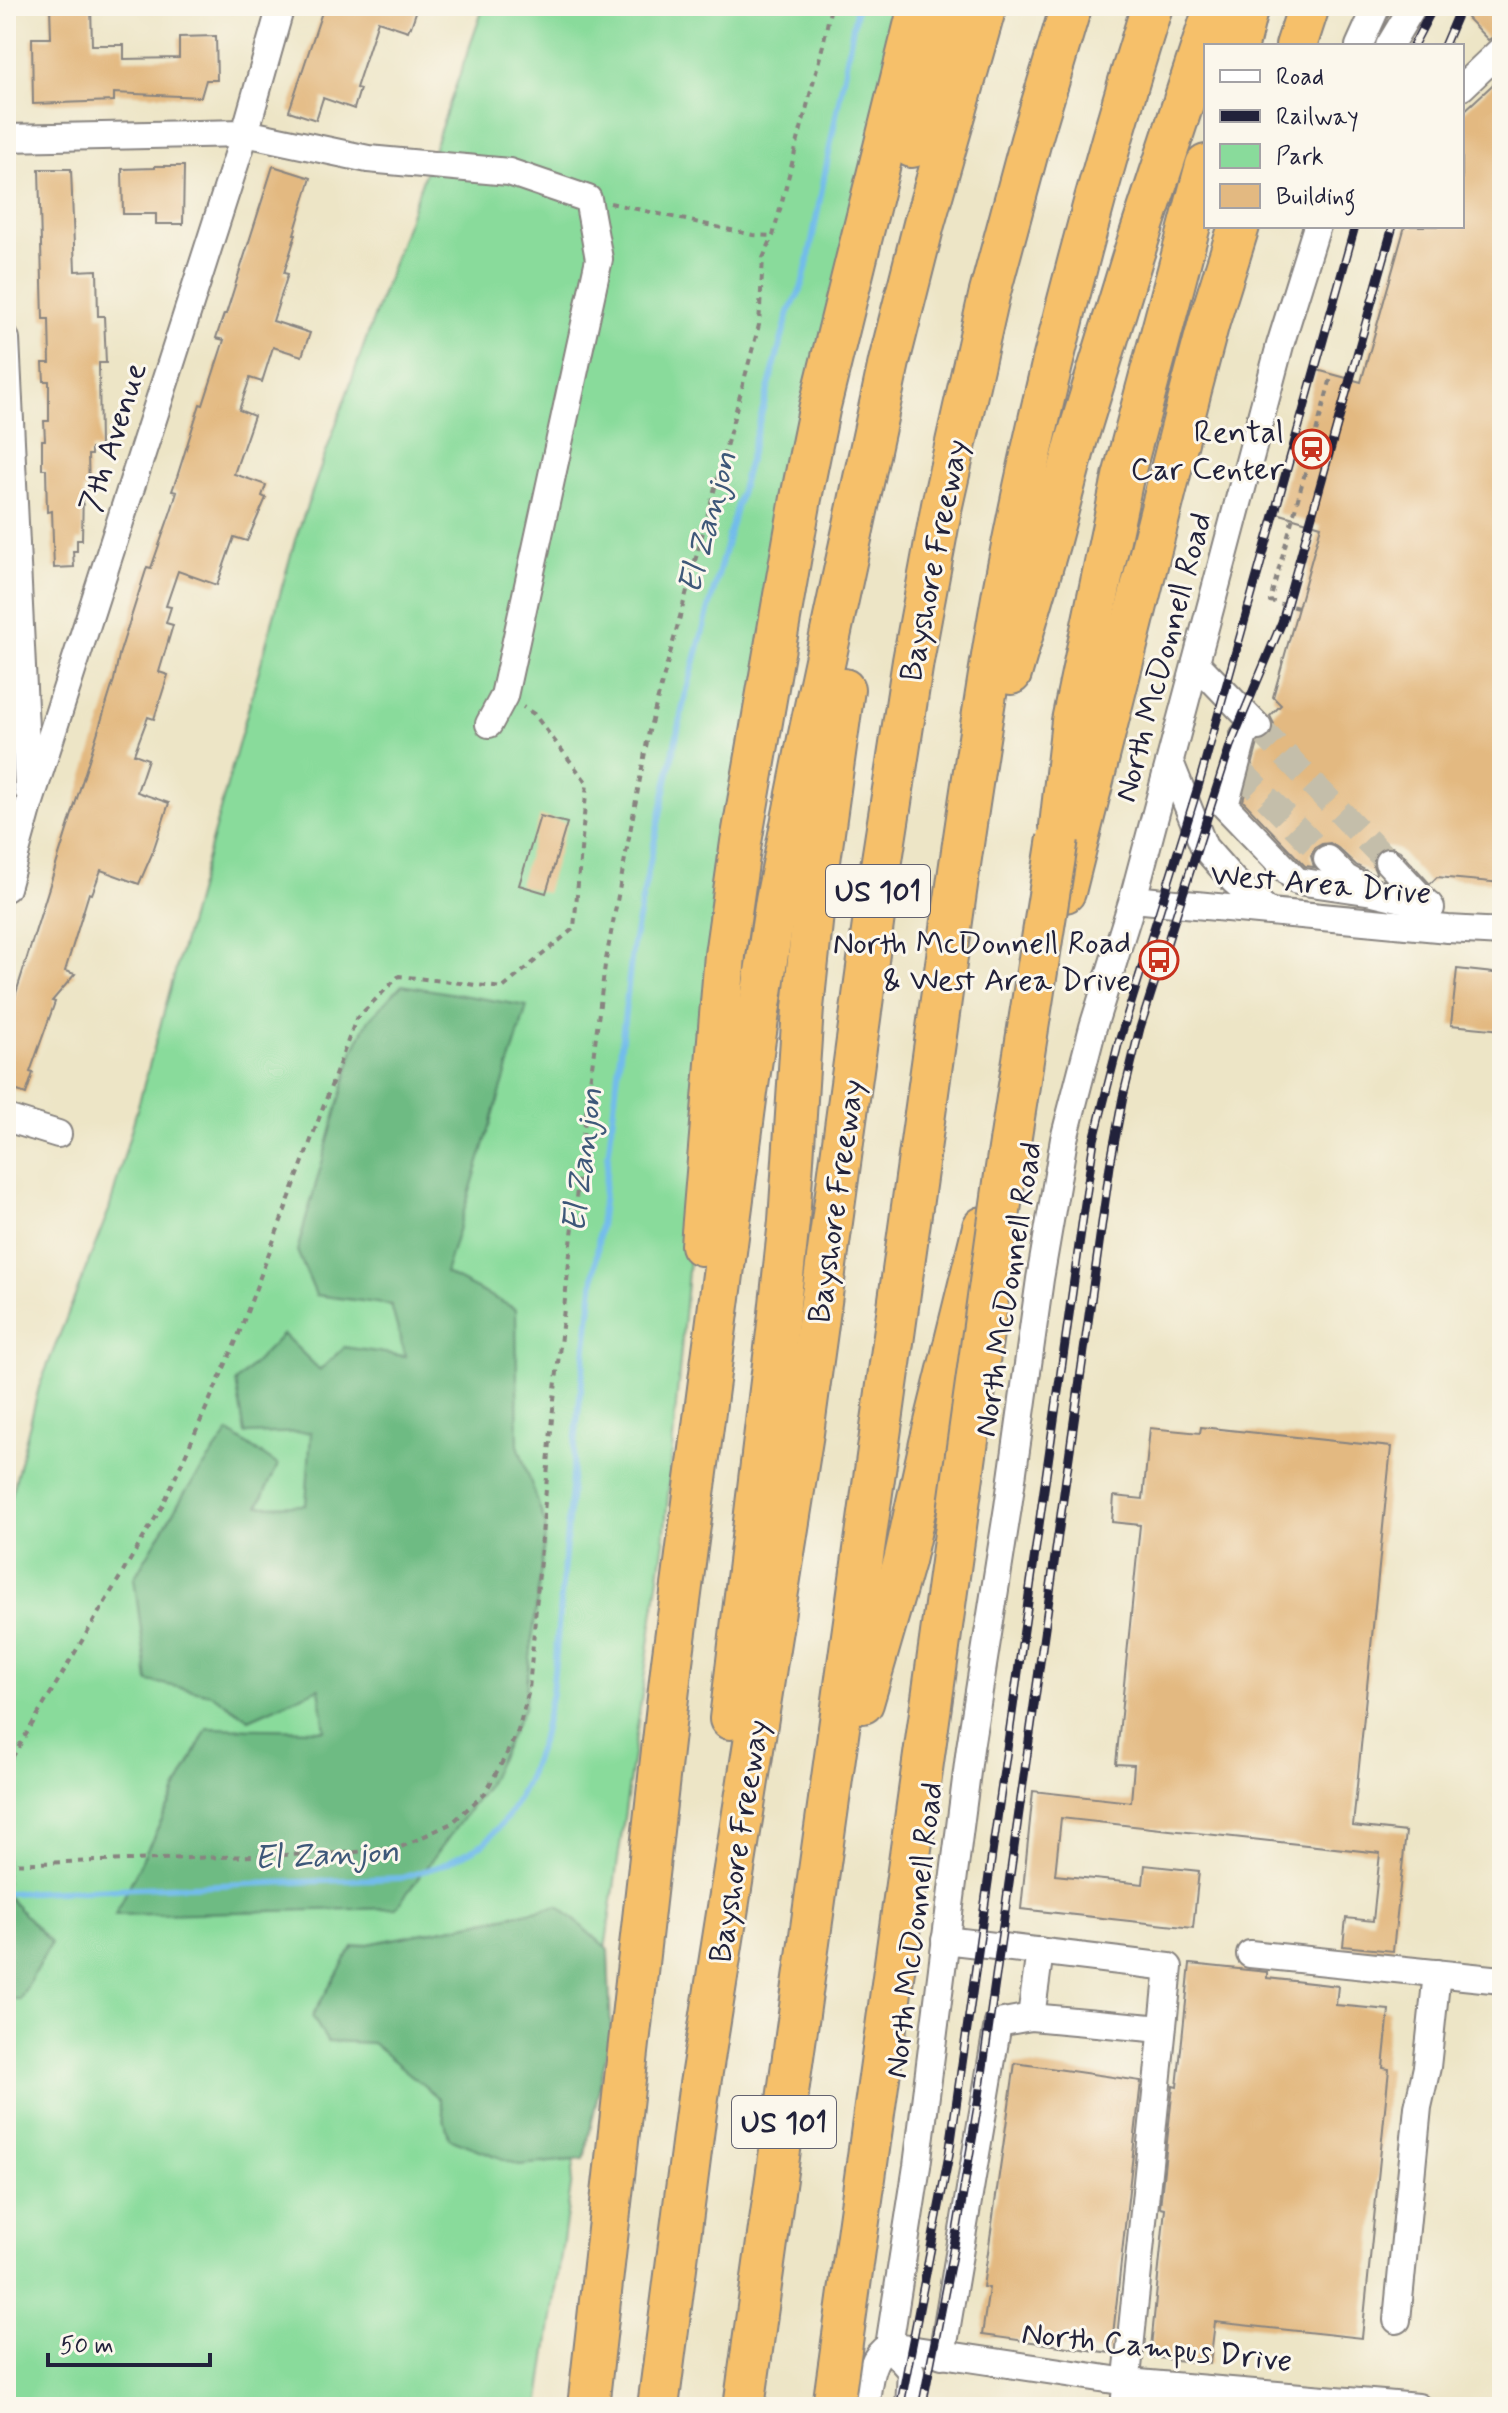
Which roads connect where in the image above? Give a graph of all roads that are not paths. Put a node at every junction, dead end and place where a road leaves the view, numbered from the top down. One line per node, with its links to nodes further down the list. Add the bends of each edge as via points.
1 (281, 6): 21 (street, 7th Avenue)
2 (919, 6): 34 (highway, via 819,410)
3 (952, 6): 34 (highway, via 839,421)
4 (986, 6): 46 (highway, via 889,362 776,900)
5 (1008, 6): 47 (highway, via 905,394 850,652 828,790 803,1008 789,1221 730,1724)
6 (1071, 6): 47 (highway, Bayshore Freeway / US 101, via 989,296 923,603)
7 (1152, 6): 33 (highway, US 101, via 1098,188 1040,419 999,615)
8 (1215, 6): 33 (highway, via 1076,442)
9 (1248, 6): 14 (highway)
10 (1285, 6): 15 (highway)
11 (1309, 6): 16 (highway)
12 (1377, 6): 17 (street)
13 (1413, 6): 18 (street)
14 (1238, 44)
15 (1273, 44)
16 (1297, 44)
17 (1360, 44)
18 (1390, 44)
19 (1502, 49): 20 (street)
20 (1464, 85)
21 (245, 133): 22 (street); 30 (street, via 368,159 509,172 588,199 599,259 504,696); 32 (street, 7th Avenue)
22 (6, 138)
23 (1204, 174): 28 (highway)
24 (1213, 228): 28 (highway)
25 (1238, 228): 48 (highway, via 1205,335 1089,793 904,1561)
26 (1313, 228): 29 (street, North McDonnell Road)
27 (6, 339): 32 (street)
28 (1153, 392): 63 (highway, bridge, via 1058,838 1006,1168)
29 (1196, 663): 31 (street, North McDonnell Road); 38 (street, via 1256,725 1244,735 1225,806 1297,881)
30 (489, 724)
31 (1170, 762): 39 (street, North McDonnell Road); 41 (street, via 1204,847)
32 (29, 805): 37 (street, 7th Avenue)
33 (964, 836): 48 (highway, US 101)
34 (741, 842): 46 (highway, via 713,1093)
35 (1327, 859): 38 (street, via 1346,878)
36 (1388, 862): 40 (street)
37 (6, 888)
38 (1373, 892): 40 (street)
39 (1133, 899): 41 (street, West Area Drive); 49 (street, North McDonnell Road, via 1064,1139)
40 (1429, 905): 42 (street)
41 (1268, 911): 42 (street, West Area Drive)
42 (1448, 929): 43 (street, West Area Drive)
43 (1502, 932)
44 (6, 1118): 45 (street)
45 (58, 1134)
46 (672, 1662): 60 (highway)
47 (746, 1789): 61 (highway, Bayshore Freeway / US 101, via 698,2097)
48 (824, 1838): 62 (highway, US 101)
49 (945, 1940): 50 (street); 57 (street, North McDonnell Road)
50 (1040, 1951): 54 (street); 55 (street, via 1169,1967)
51 (1250, 1954): 52 (street)
52 (1437, 1973): 53 (street); 56 (street)
53 (1502, 1980)
54 (1031, 2017): 55 (street); 58 (street, via 998,2023)
55 (1162, 2029): 59 (street)
56 (1397, 2320)
57 (889, 2346): 58 (street, North Campus Drive); 64 (street, North McDonnell Road, via 873,2364); 65 (street, via 911,2371)
58 (942, 2355): 59 (street, North Campus Drive)
59 (1125, 2395): 66 (street, North Campus Drive)
60 (588, 2407)
61 (658, 2407)
62 (744, 2407)
63 (833, 2407)
64 (865, 2407)
65 (909, 2407)
66 (1418, 2407)

